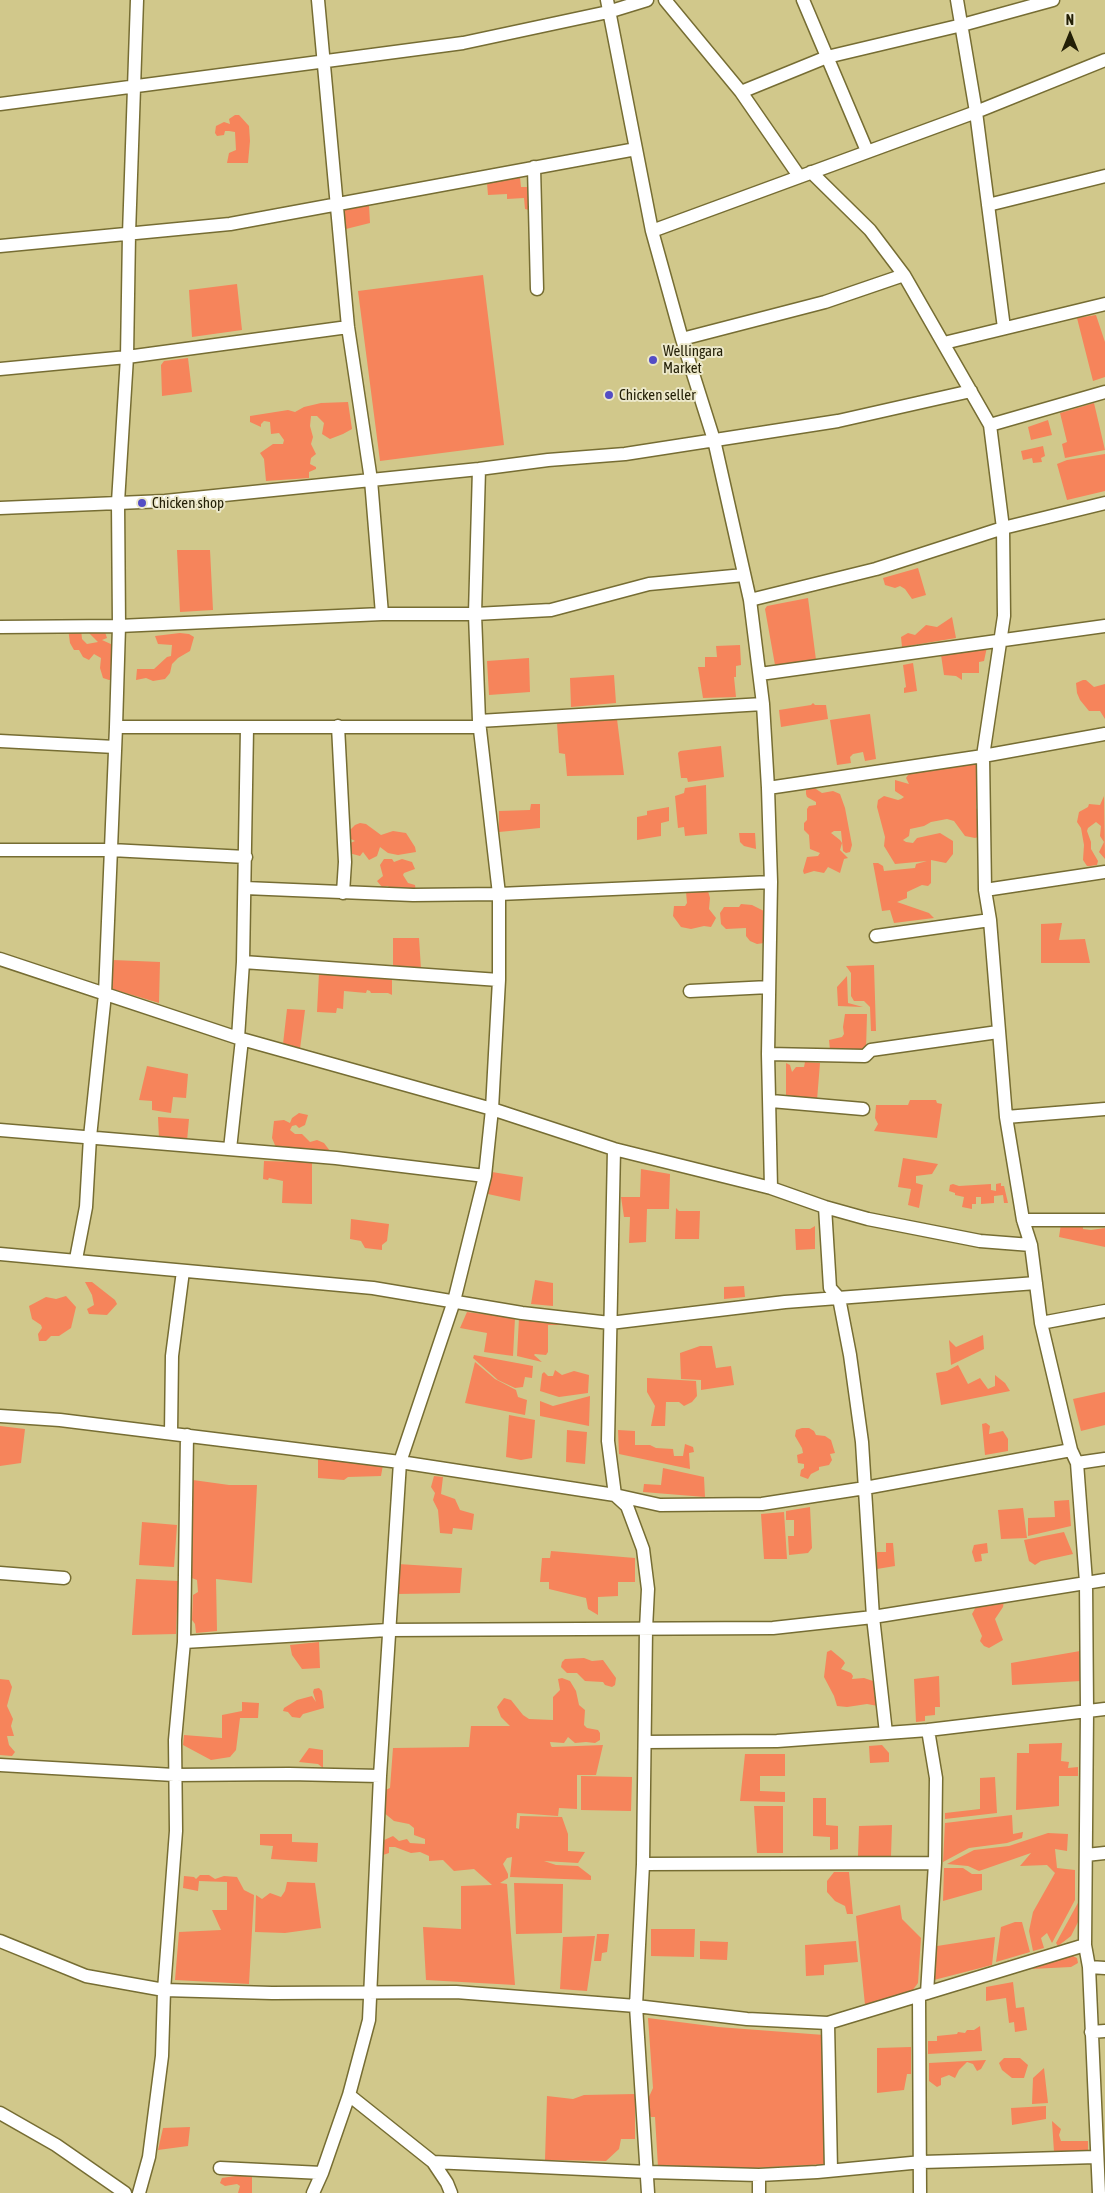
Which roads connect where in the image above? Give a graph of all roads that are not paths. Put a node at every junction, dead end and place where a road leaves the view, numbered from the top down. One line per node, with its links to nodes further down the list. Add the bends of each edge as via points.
1 (137, 0): 13 (street)
2 (318, 0): 12 (street)
3 (647, 0): 8 (street)
4 (665, 0): 14 (street)
5 (803, 0): 10 (street)
6 (957, 0): 9 (street)
7 (1052, 0): 9 (street)
8 (607, 6): 12 (street, via 463,43); 17 (street)
9 (962, 25): 10 (street); 16 (street)
10 (827, 57): 14 (street); 18 (street)
11 (1105, 60): 16 (street)
12 (323, 63): 13 (street); 22 (street)
13 (134, 87): 15 (street); 25 (street)
14 (741, 92): 20 (street)
15 (0, 104)
16 (976, 112): 18 (street); 23 (street)
17 (636, 149): 19 (street); 24 (street)
18 (867, 151): 20 (street)
19 (534, 167): 22 (street); 28 (street)
20 (805, 174): 24 (street); 27 (street, via 870,230)
21 (1105, 176): 23 (street)
22 (335, 203): 25 (street, via 230,224); 30 (street)
23 (988, 204): 31 (street)
24 (652, 232): 32 (street)
25 (128, 234): 26 (street); 34 (street)
26 (0, 246)
27 (904, 275): 32 (street, via 825,302); 33 (street)
28 (537, 289)
29 (1105, 304): 31 (street)
30 (348, 328): 34 (street); 41 (street)
31 (1004, 328): 33 (street)
32 (682, 339): 39 (street)
33 (944, 343): 36 (street)
34 (127, 357): 35 (street); 42 (street)
35 (0, 369)
36 (971, 390): 38 (street); 39 (street, via 838,421)
37 (1105, 392): 38 (street)
38 (990, 425): 45 (street)
39 (714, 440): 40 (street, via 625,454); 46 (street)
40 (479, 469): 41 (street); 49 (street)
41 (372, 480): 42 (street, via 164,501); 48 (street)
42 (118, 502): 44 (street); 50 (street)
43 (1105, 502): 45 (street)
44 (0, 508)
45 (1003, 528): 47 (street, via 876,569); 53 (street, via 1004,616)
46 (744, 575): 47 (street); 49 (street, via 649,584 551,610)
47 (750, 600): 54 (street)
48 (382, 614): 49 (street); 50 (street)
49 (475, 614): 56 (street)
50 (119, 626): 52 (street); 58 (street)
51 (1105, 626): 53 (street)
52 (0, 627)
53 (999, 639): 54 (street); 63 (street)
54 (760, 674): 55 (street)
55 (763, 704): 56 (street); 64 (street)
56 (479, 724): 57 (street); 73 (street)
57 (338, 726): 59 (street); 72 (street)
58 (116, 727): 59 (street); 62 (street)
59 (247, 728): 67 (street)
60 (1105, 734): 63 (street)
61 (0, 741): 62 (street)
62 (115, 747): 66 (street)
63 (983, 756): 64 (street); 71 (street)
64 (768, 788): 69 (street)
65 (0, 850): 66 (street)
66 (111, 850): 67 (street); 81 (street)
67 (246, 857): 70 (street)
68 (1105, 872): 71 (street)
69 (771, 882): 73 (street); 79 (street)
70 (245, 888): 72 (street); 77 (street)
71 (986, 890): 74 (street)
72 (343, 893): 73 (street)
73 (500, 894): 78 (street)
74 (990, 920): 75 (street); 82 (street)
75 (876, 936)
76 (0, 959): 81 (street)
77 (243, 962): 78 (street); 83 (street)
78 (498, 980): 87 (street)
79 (770, 987): 80 (street); 84 (street)
80 (690, 991)
81 (105, 994): 83 (street); 91 (street)
82 (998, 1032): 84 (street, via 871,1050 865,1056); 89 (street)
83 (240, 1039): 87 (street); 92 (street)
84 (768, 1054): 85 (street)
85 (771, 1101): 86 (street); 95 (street)
86 (863, 1109)
87 (492, 1110): 93 (street); 94 (street)
88 (1105, 1110): 89 (street)
89 (1006, 1117): 97 (street)
90 (0, 1130): 91 (street)
91 (90, 1137): 92 (street); 101 (street, via 86,1207)
92 (230, 1149): 94 (street)
93 (614, 1149): 95 (street); 107 (street)
94 (485, 1176): 105 (street)
95 (771, 1188): 96 (street)
96 (825, 1207): 99 (street, via 868,1219 980,1241); 104 (street, via 830,1288)
97 (1023, 1220): 98 (street); 99 (street)
98 (1105, 1220)
99 (1031, 1245): 103 (street)
100 (0, 1254): 101 (street)
101 (76, 1259): 102 (street)
102 (183, 1271): 105 (street, via 373,1288); 110 (street, via 172,1356)
103 (1036, 1283): 104 (street); 108 (street)
104 (839, 1298): 107 (street); 116 (street, via 862,1442)
105 (454, 1301): 107 (street); 114 (street)
106 (1105, 1311): 108 (street)
107 (610, 1323): 117 (street, via 608,1441)
108 (1041, 1323): 112 (street)
109 (0, 1416): 110 (street)
110 (172, 1433): 111 (street)
111 (188, 1435): 114 (street); 125 (street)
112 (1071, 1450): 115 (street); 116 (street)
113 (1105, 1459): 115 (street)
114 (400, 1462): 117 (street); 124 (street)
115 (1077, 1463): 121 (street)
116 (865, 1488): 117 (street, via 762,1504 660,1505); 122 (street)
117 (615, 1495): 123 (street, via 627,1506 643,1549 648,1589)
118 (0, 1573): 119 (street)
119 (64, 1578)
120 (1105, 1580): 121 (street)
121 (1086, 1582): 122 (street); 127 (street)
122 (873, 1617): 123 (street, via 773,1628); 129 (street)
123 (646, 1629): 124 (street); 130 (street)
124 (388, 1630): 125 (street); 133 (street)
125 (184, 1642): 132 (street)
126 (1105, 1709): 127 (street)
127 (1087, 1711): 128 (street); 135 (street)
128 (928, 1730): 129 (street); 136 (street, via 936,1778)
129 (886, 1733): 130 (street, via 777,1742)
130 (645, 1742): 137 (street)
131 (0, 1765): 132 (street)
132 (174, 1775): 133 (street); 142 (street, via 176,1831)
133 (380, 1776): 143 (street)
134 (1105, 1854): 135 (street)
135 (1086, 1855): 139 (street)
136 (935, 1863): 137 (street); 144 (street)
137 (643, 1864): 145 (street)
138 (0, 1941): 142 (street, via 86,1976)
139 (1085, 1945): 140 (street); 144 (street)
140 (1089, 1968): 141 (street); 148 (street)
141 (1105, 1968)
142 (164, 1990): 143 (street); 160 (street, via 162,2056 149,2158)
143 (370, 1992): 145 (street, via 456,1992); 149 (street, via 369,2020)
144 (923, 1995): 146 (street); 153 (street)
145 (636, 2006): 146 (street); 156 (street)
146 (828, 2024): 155 (street)
147 (1105, 2031): 148 (street)
148 (1091, 2032): 151 (street)
149 (349, 2095): 152 (street); 157 (street)
150 (0, 2113): 159 (street, via 56,2145)
151 (1096, 2157): 153 (street); 166 (street)
152 (433, 2162): 156 (street); 162 (street)
153 (922, 2162): 155 (street); 165 (street)
154 (220, 2168): 157 (street)
155 (831, 2170): 158 (street)
156 (648, 2172): 158 (street); 163 (street)
157 (322, 2174): 161 (street)
158 (759, 2175): 164 (street)
159 (124, 2193)
160 (139, 2193)
161 (313, 2193)
162 (451, 2193)
163 (648, 2193)
164 (759, 2193)
165 (920, 2193)
166 (1099, 2193)

